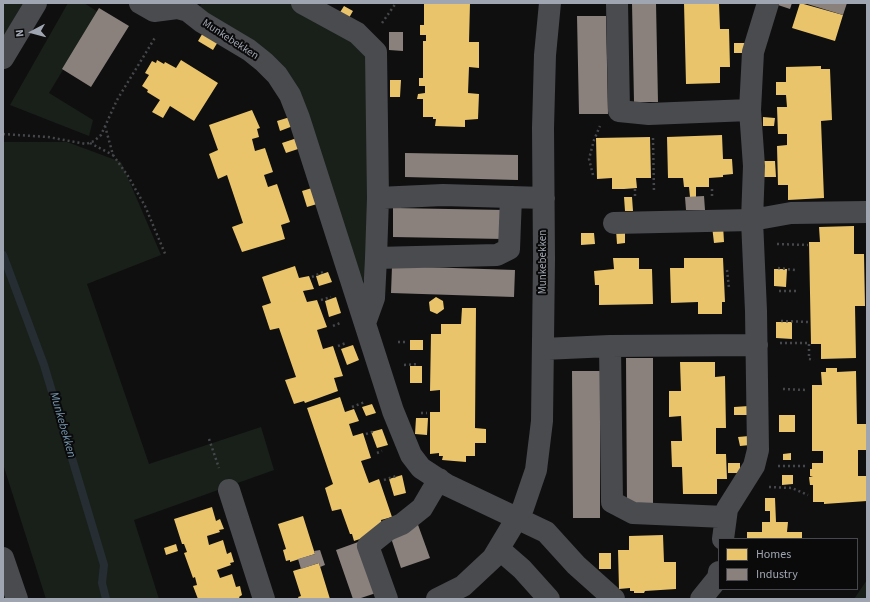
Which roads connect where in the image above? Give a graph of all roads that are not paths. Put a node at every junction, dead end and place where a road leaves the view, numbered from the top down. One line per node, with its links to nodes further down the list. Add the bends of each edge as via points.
1 (36, 3): 8 (street)
2 (140, 3): 7 (street, via 154,10)
3 (302, 3): 11 (street, via 357,33 376,52)
4 (550, 3): 12 (street, Munkebekken, via 545,55)
5 (768, 3): 9 (street, via 753,52)
6 (612, 4): 9 (street, via 619,111 656,114)
7 (184, 7): 17 (street, Munkebekken, via 202,22 264,62 277,75 290,95)
8 (3, 58)
9 (750, 110): 14 (street, via 754,166)
10 (511, 197): 11 (street, via 443,195); 12 (street); 16 (street, via 508,249 496,255)
11 (378, 198): 16 (street)
12 (544, 198): 20 (street, Munkebekken)
13 (867, 212): 14 (street, via 791,213)
14 (752, 220): 15 (street); 18 (street)
15 (614, 223)
16 (376, 258): 17 (street, via 374,298)
17 (365, 323): 21 (street, Munkebekken, via 393,411 411,455 421,468)
18 (766, 344): 19 (street); 23 (street, via 758,450 754,466 727,509)
19 (610, 346): 20 (street); 23 (street, via 612,502 633,513)
20 (543, 349): 24 (street, Munkebekken, via 542,421 536,470)
21 (439, 479): 24 (street, Munkebekken); 31 (street, via 422,508 368,546)
22 (229, 490): 30 (street)
23 (725, 517): 25 (street)
24 (518, 518): 26 (street, Munkebekken); 34 (street, Munkebekken, via 546,532 576,565)
25 (723, 538)
26 (499, 549): 32 (street, Munkebekken, via 463,586); 33 (street, via 522,569)
27 (3, 558): 29 (street)
28 (718, 578): 35 (street)
29 (17, 599)
30 (264, 599)
31 (387, 599)
32 (437, 599)
33 (549, 599)
34 (614, 599)
35 (701, 599)

